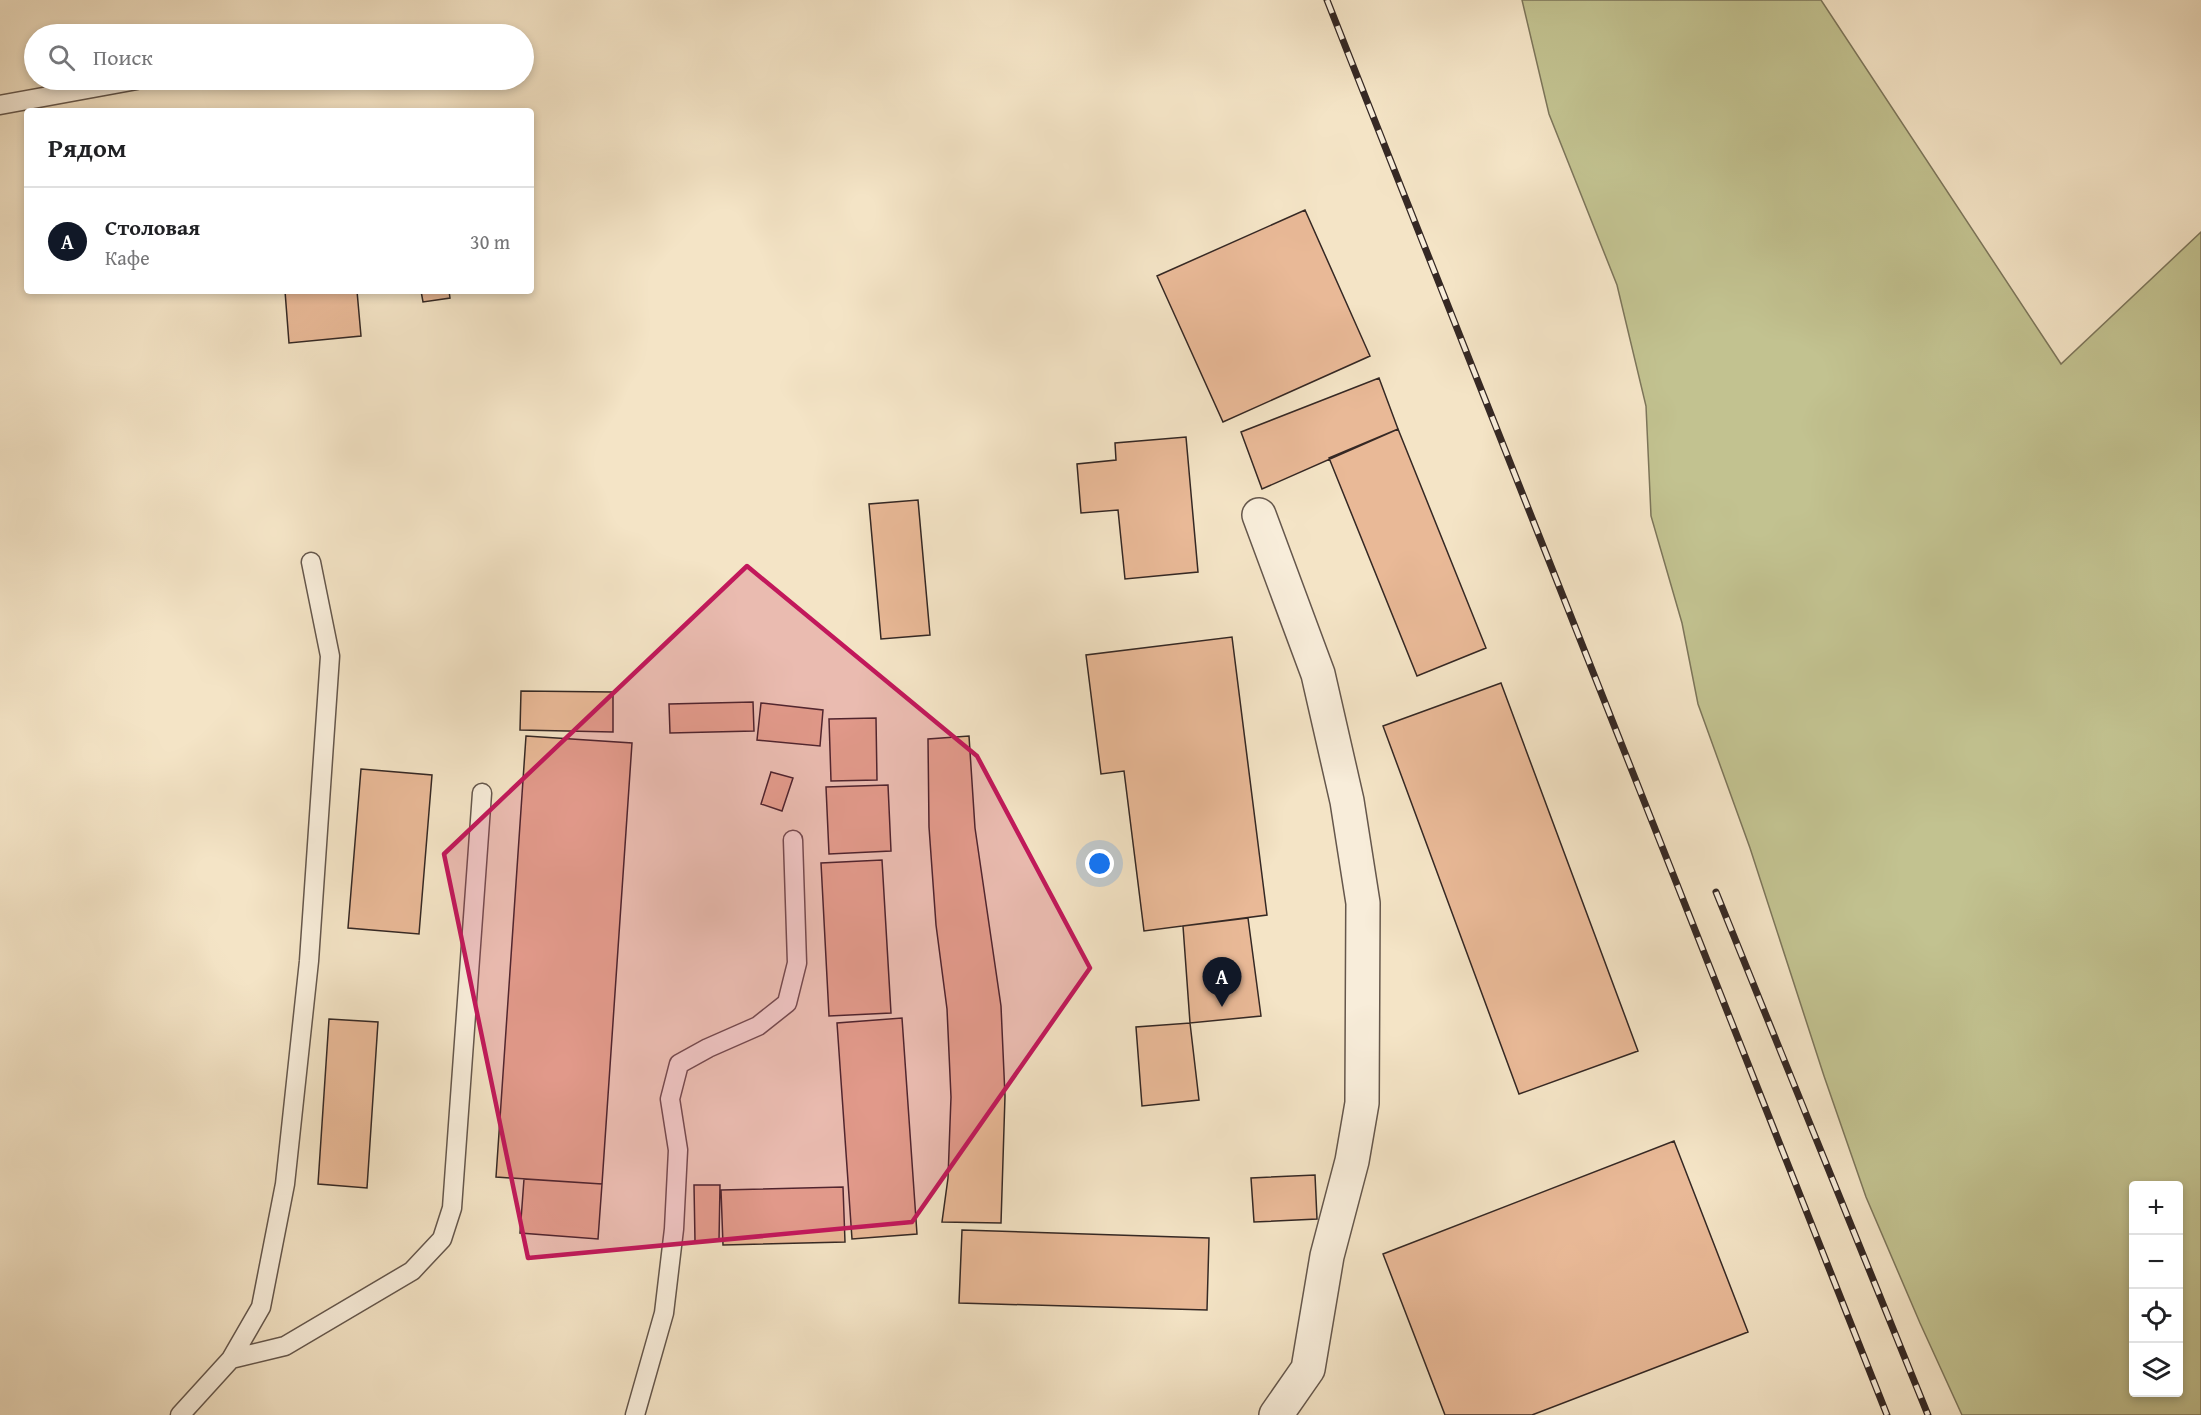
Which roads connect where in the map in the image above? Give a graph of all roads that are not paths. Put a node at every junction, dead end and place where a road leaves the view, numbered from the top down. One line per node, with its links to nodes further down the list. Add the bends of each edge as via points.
1 (82, 90): 2 (lane)
2 (0, 105)
3 (1258, 515): 10 (street, via 1318,674 1347,801 1364,903 1362,1103 1352,1161 1327,1256 1308,1369)
4 (311, 562): 7 (lane, via 330,656 309,961 285,1184 261,1307)
5 (483, 794): 7 (lane, via 452,1209 443,1236 412,1271 285,1346)
6 (793, 840): 9 (lane, via 797,963 787,1003 758,1026 679,1064 670,1099 678,1150 664,1313)
7 (231, 1359): 8 (lane)
8 (180, 1415)
9 (636, 1415)
10 (1276, 1415)

